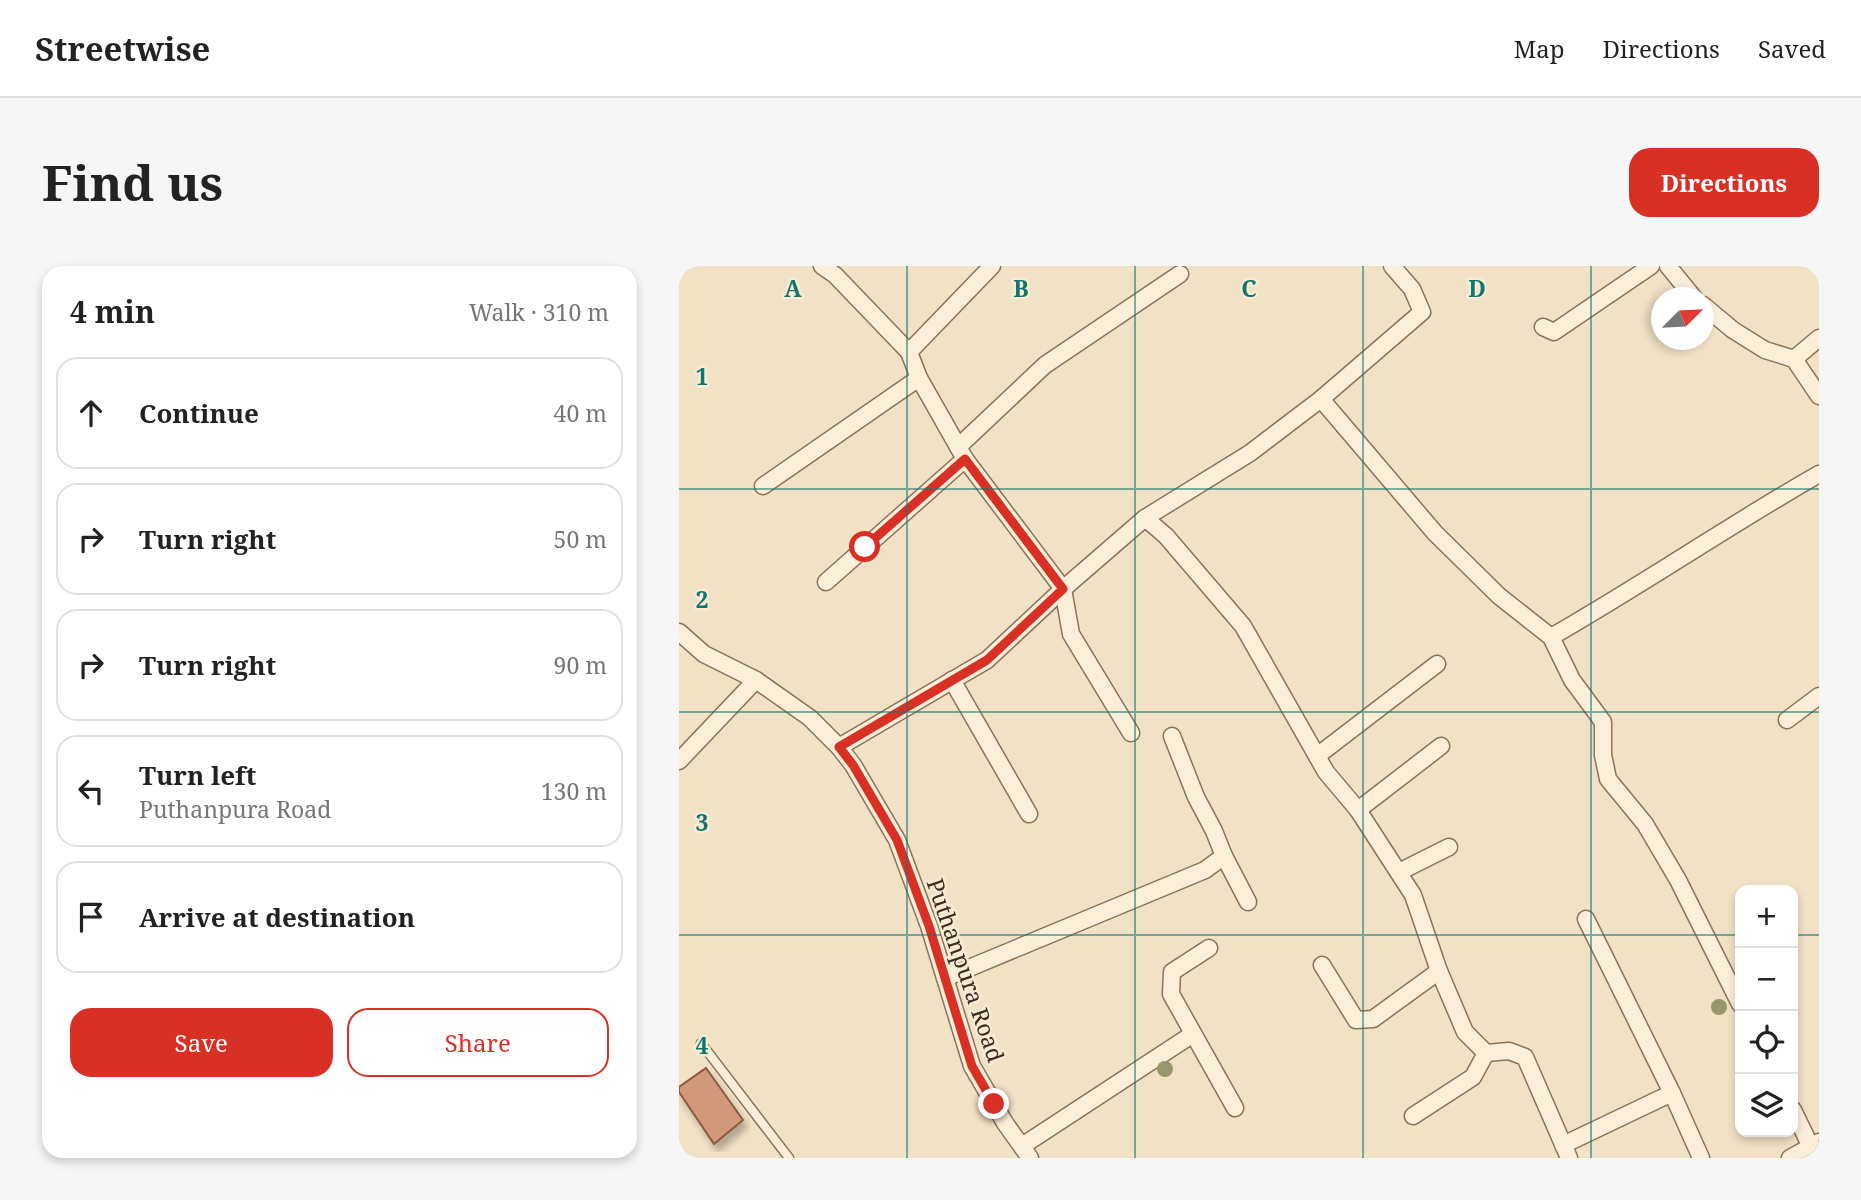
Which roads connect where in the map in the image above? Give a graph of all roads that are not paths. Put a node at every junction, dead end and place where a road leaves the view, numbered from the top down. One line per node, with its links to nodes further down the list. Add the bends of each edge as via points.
1 (823, 266): 11 (street)
2 (992, 266): 11 (street)
3 (1392, 266): 15 (street, via 1412,289 1422,312)
4 (1651, 266): 9 (street, via 1554,332)
5 (1668, 266): 7 (street)
6 (1180, 274): 16 (street, via 1045,365)
7 (1685, 287)
8 (1714, 314): 12 (street, via 1765,350)
9 (1543, 327)
10 (1819, 338): 12 (street)
11 (909, 352): 13 (street)
12 (1794, 359): 14 (street)
13 (919, 379): 16 (street); 18 (street)
14 (1819, 396)
15 (1321, 398): 19 (street, via 1250,453); 23 (street, via 1436,533 1499,596)
16 (961, 453): 20 (street); 21 (street)
17 (1819, 474): 23 (street)
18 (763, 486)
19 (1145, 518): 21 (street); 33 (street, via 1243,626)
20 (826, 582)
21 (1063, 589): 26 (street, via 987,660); 29 (street, via 1071,634)
22 (679, 632): 25 (street, Puthanpura Road, via 704,654)
23 (1551, 637): 46 (street, via 1572,680 1603,722 1608,779 1645,824)
24 (1437, 664): 33 (street)
25 (756, 680): 32 (street, Puthanpura Road, via 810,718); 34 (street)
26 (952, 680): 32 (street); 36 (street)
27 (1819, 696): 28 (street)
28 (1787, 720)
29 (1131, 733)
30 (1172, 736): 38 (street)
31 (1441, 746): 35 (street)
32 (839, 747): 45 (street, Puthanpura Road, via 897,840)
33 (1317, 756): 35 (street)
34 (679, 761)
35 (1358, 810): 39 (street)
36 (1029, 814)
37 (1449, 847): 39 (street)
38 (1224, 856): 40 (street); 45 (street, via 1205,870)
39 (1399, 872): 44 (street, via 1413,895)
40 (1248, 902)
41 (1585, 919): 50 (street)
42 (1209, 948): 47 (street, via 1172,972 1171,994)
43 (1322, 964): 44 (street, via 1356,1020 1373,1019)
44 (1439, 971): 49 (street, via 1465,1032)
45 (945, 978): 56 (street, Puthanpura Road, via 972,1066)
46 (1735, 994)
47 (1193, 1034): 51 (street); 56 (street)
48 (701, 1044): 57 (lane)
49 (1486, 1053): 52 (street, via 1473,1077); 55 (street, via 1509,1051 1525,1057)
50 (1672, 1093): 55 (street); 58 (street)
51 (1235, 1108)
52 (1413, 1116)
53 (1798, 1118): 54 (street)
54 (1815, 1144): 59 (street)
55 (1566, 1151)
56 (1026, 1152)
57 (789, 1158)
58 (1701, 1158)
59 (1790, 1158)

